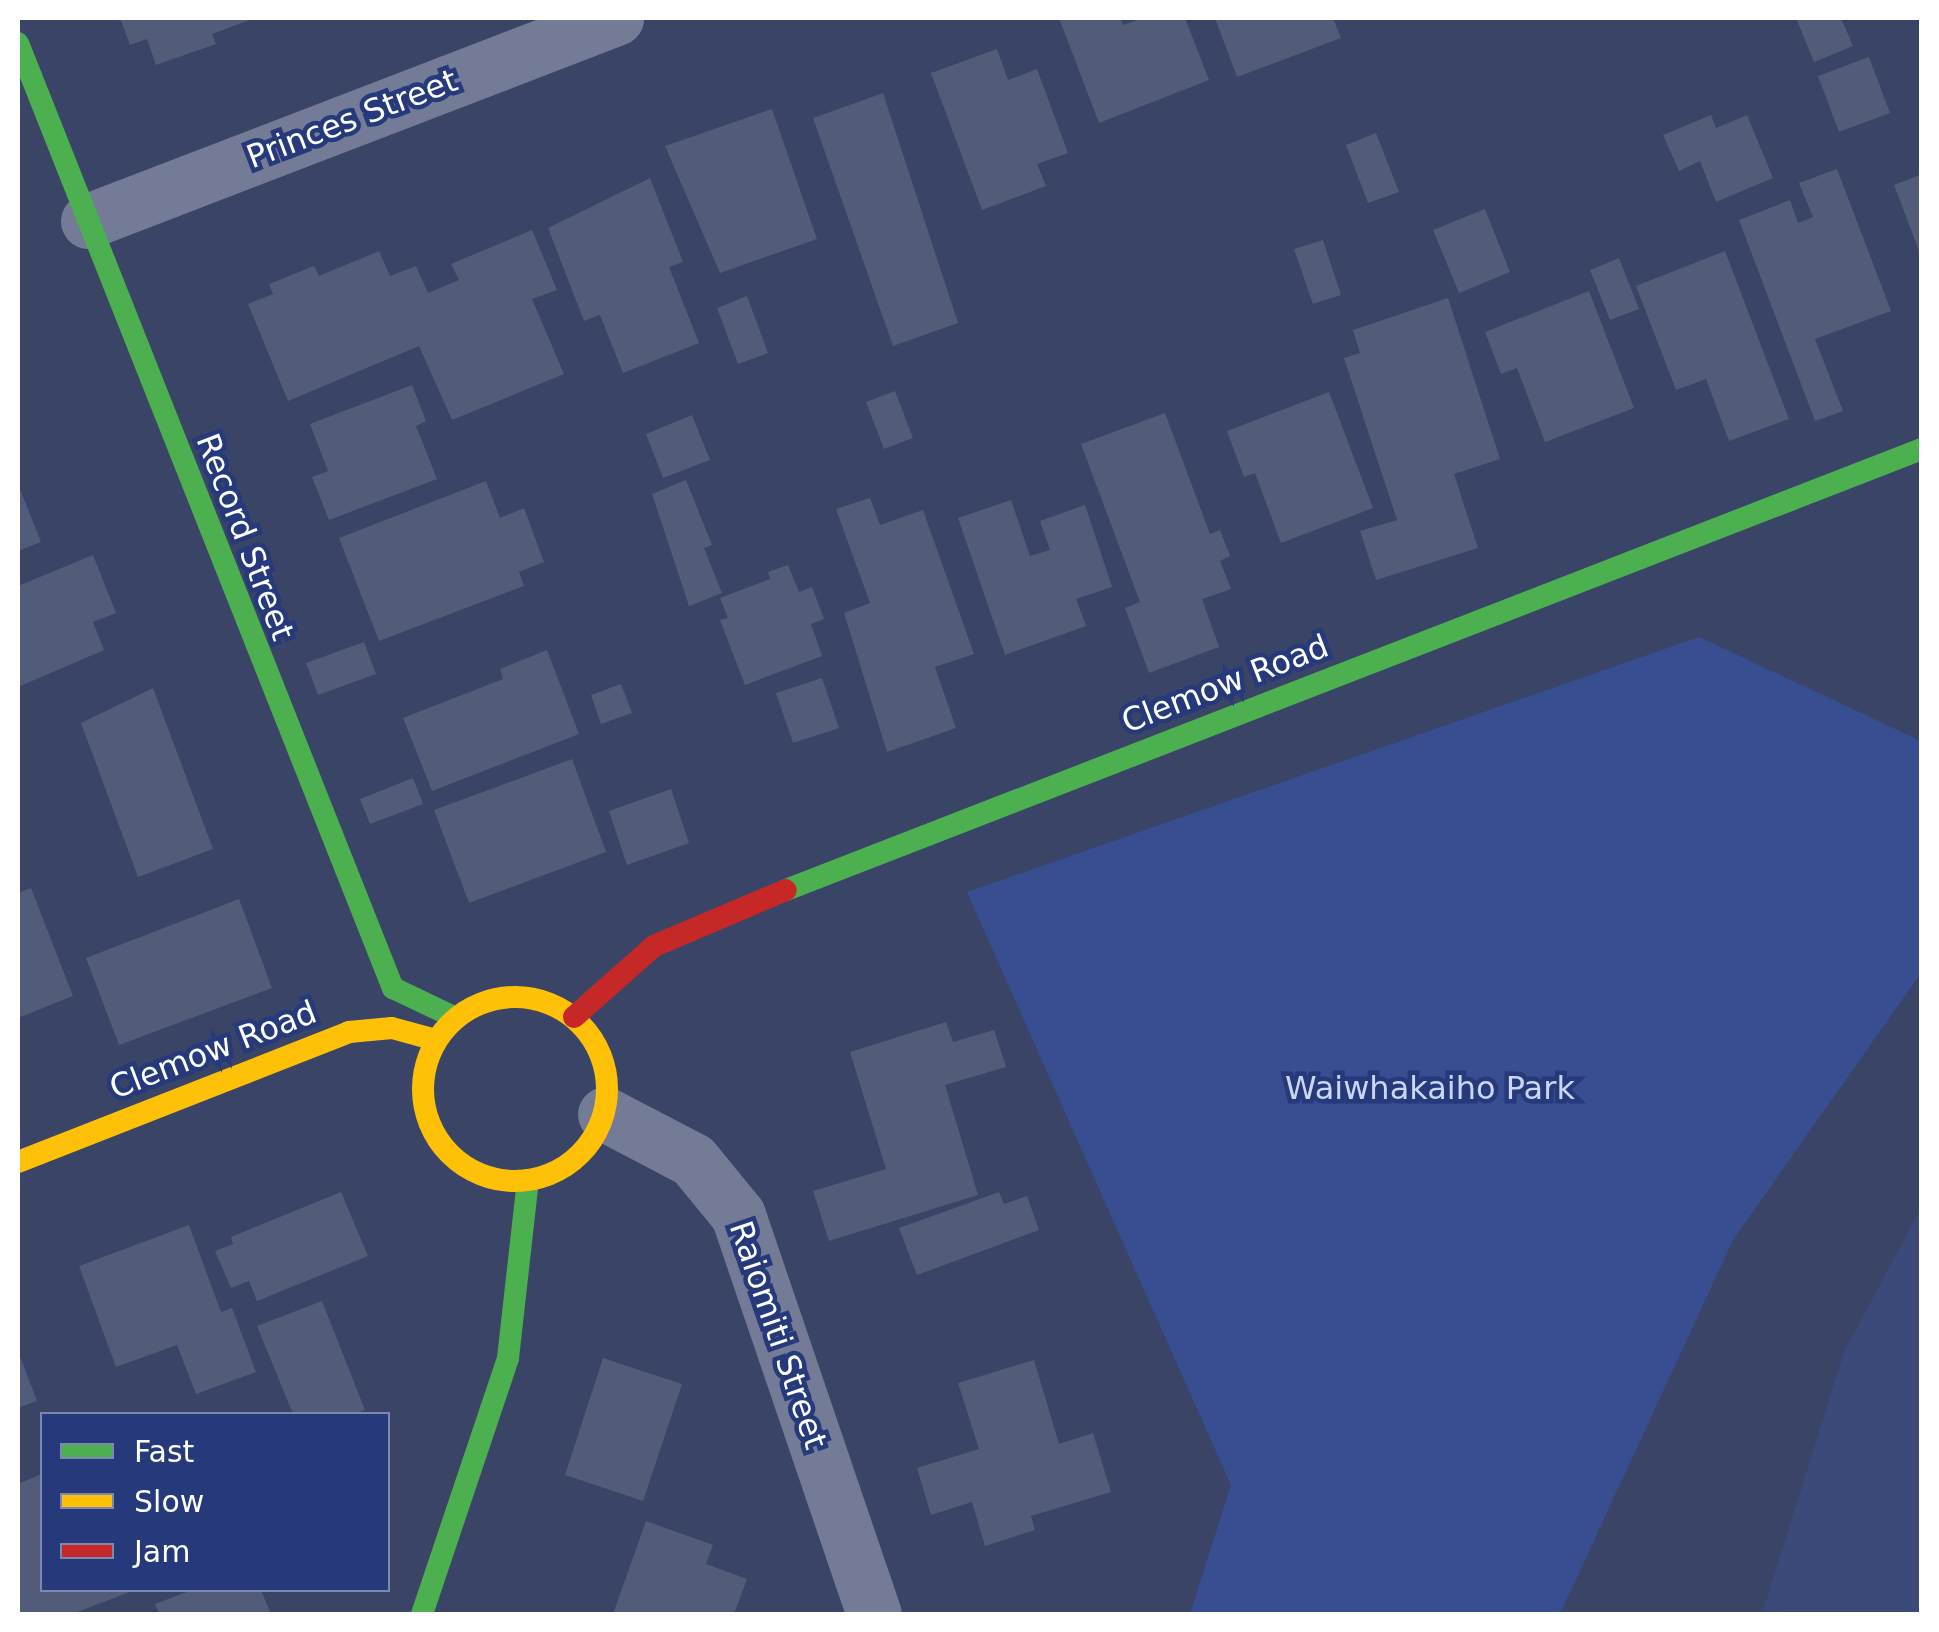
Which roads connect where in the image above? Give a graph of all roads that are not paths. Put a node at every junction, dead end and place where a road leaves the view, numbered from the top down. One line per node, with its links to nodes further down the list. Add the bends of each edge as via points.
1 (616, 18): 3 (street, Princes Street)
2 (18, 42): 3 (street, Record Street)
3 (88, 221): 6 (street, Record Street, via 393,988)
4 (1922, 450): 5 (street, Clemow Road, via 736,908 654,946)
5 (574, 1017): 6 (street, via 529,998 503,998); 8 (street, via 605,1064)
6 (456, 1018): 7 (street)
7 (436, 1040): 9 (street, Clemow Road, via 392,1028 349,1032); 10 (street, via 422,1098 438,1138 468,1170)
8 (606, 1114): 10 (street, via 574,1160); 12 (street, Raiomiti Street, via 693,1160 738,1215)
9 (18, 1162)
10 (528, 1181): 11 (street, via 508,1358)
11 (422, 1614)
12 (874, 1614)

